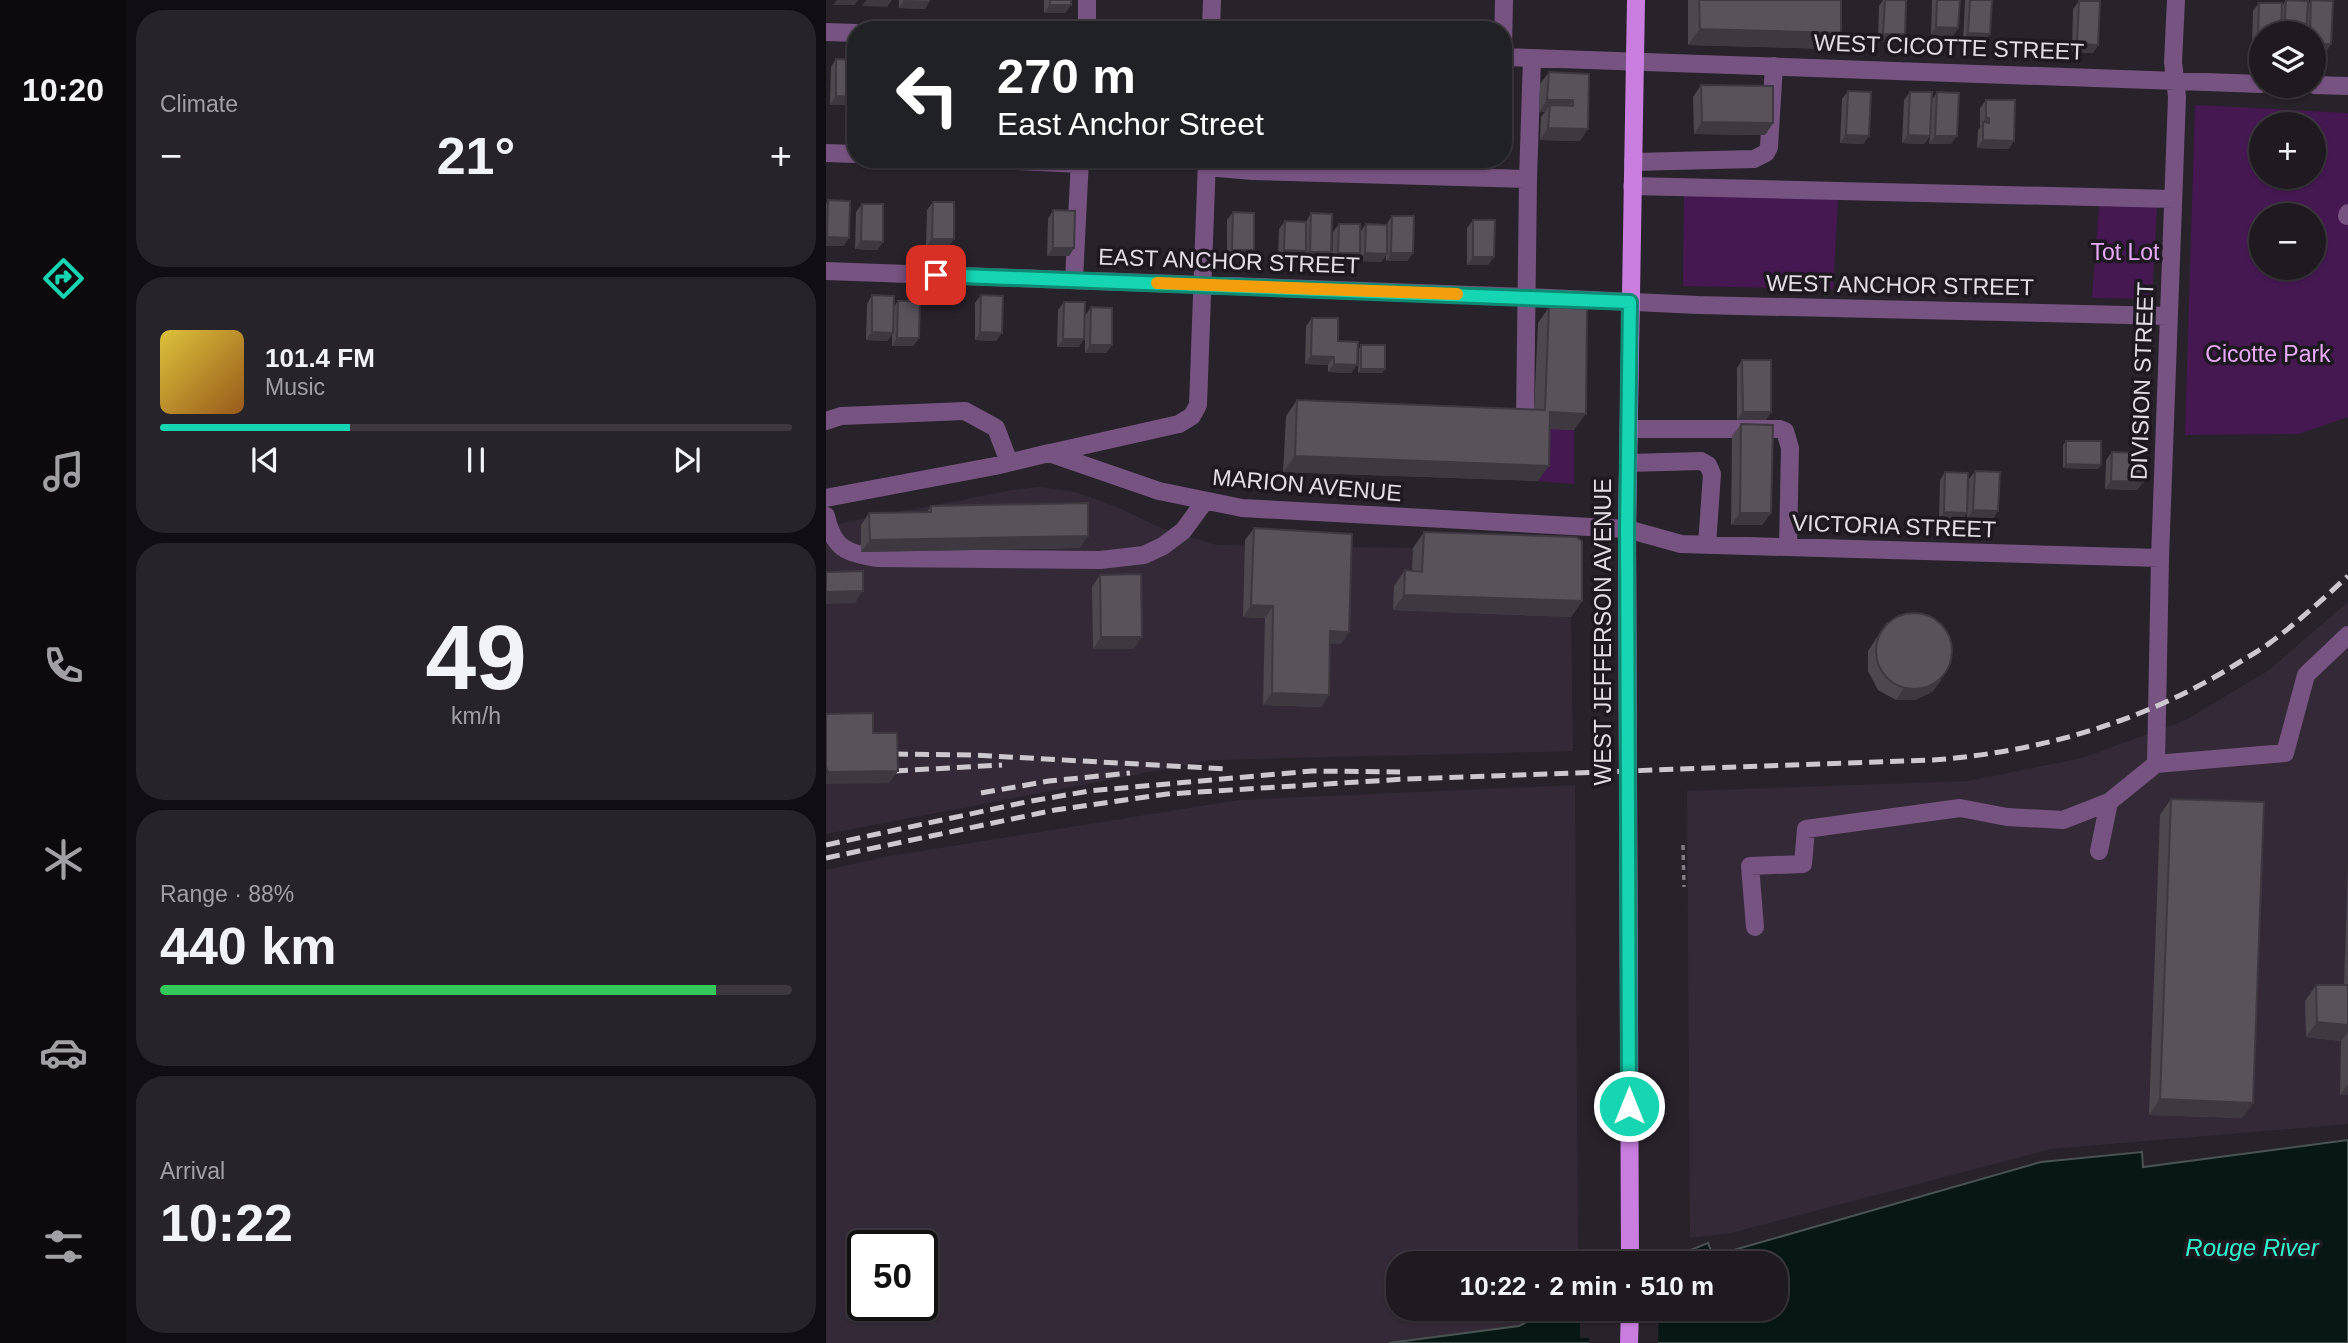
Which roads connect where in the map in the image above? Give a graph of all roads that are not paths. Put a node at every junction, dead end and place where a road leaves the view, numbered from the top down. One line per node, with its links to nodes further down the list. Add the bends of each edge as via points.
1 (1087, 0): 6 (street)
2 (1212, 0): 7 (street)
3 (1504, 0): 8 (street)
4 (1636, 0): 13 (main road, WEST JEFFERSON AVENUE)
5 (2176, 0): 15 (street, DIVISION STREET)
6 (1087, 21)
7 (1211, 21)
8 (1504, 21)
9 (826, 32): 10 (street)
10 (847, 33)
11 (1512, 57): 12 (street, WEST CICOTTE STREET)
12 (1532, 58): 13 (street, WEST CICOTTE STREET); 25 (street)
13 (1635, 62): 14 (street, WEST CICOTTE STREET); 21 (main road, WEST JEFFERSON AVENUE)
14 (1773, 66): 15 (street, WEST CICOTTE STREET); 21 (street, via 1769,148 1761,156)
15 (2175, 80): 16 (street, WEST CICOTTE STREET); 27 (street, DIVISION STREET)
16 (2249, 83)
17 (2326, 85): 18 (street)
18 (2348, 86)
19 (826, 153): 20 (street)
20 (847, 154)
21 (1633, 162): 26 (main road, WEST JEFFERSON AVENUE)
22 (1080, 168): 29 (street)
23 (1206, 168): 30 (street)
24 (1235, 168): 25 (street)
25 (1528, 179): 31 (street)
26 (1632, 186): 27 (street); 32 (main road, WEST JEFFERSON AVENUE)
27 (2173, 198): 33 (street, DIVISION STREET)
28 (826, 271): 29 (street, EAST ANCHOR STREET)
29 (1074, 280): 30 (street, EAST ANCHOR STREET)
30 (1202, 285): 31 (street, EAST ANCHOR STREET); 37 (street, via 1198,405 1192,416 1180,424)
31 (1526, 297): 32 (street, EAST ANCHOR STREET); 34 (street)
32 (1630, 302): 33 (street, WEST ANCHOR STREET); 36 (main road, WEST JEFFERSON AVENUE)
33 (2168, 316): 46 (street, DIVISION STREET)
34 (1525, 419)
35 (826, 421): 38 (street, via 841,416 965,411 996,428)
36 (1629, 429): 39 (main road, WEST JEFFERSON AVENUE); 45 (street, via 1785,431 1790,448)
37 (1049, 453): 38 (street); 41 (street, MARION AVENUE, via 1135,484)
38 (1009, 462): 40 (street)
39 (1628, 463): 43 (main road, WEST JEFFERSON AVENUE); 44 (street, via 1701,461 1708,465 1712,474)
40 (826, 498)
41 (1205, 501): 42 (street, via 1183,531 1163,546 1144,555 1100,560 877,558 843,550 834,541); 43 (street, MARION AVENUE, via 1291,512)
42 (826, 516)
43 (1627, 530): 44 (street, VICTORIA STREET, via 1681,544); 52 (main road, WEST JEFFERSON AVENUE)
44 (1707, 545): 45 (street, VICTORIA STREET)
45 (1788, 547): 46 (street, VICTORIA STREET)
46 (2160, 558): 48 (street, DIVISION STREET)
47 (2348, 635): 48 (street, via 2306,675 2285,753)
48 (2156, 764): 49 (street)
49 (2109, 802): 50 (street); 51 (street, via 2063,820 2007,817 1960,808 1806,829 1803,864 1750,866)
50 (2099, 851)
51 (1755, 927)
52 (1630, 1251)
53 (1630, 1321): 54 (main road)
54 (1629, 1343)

